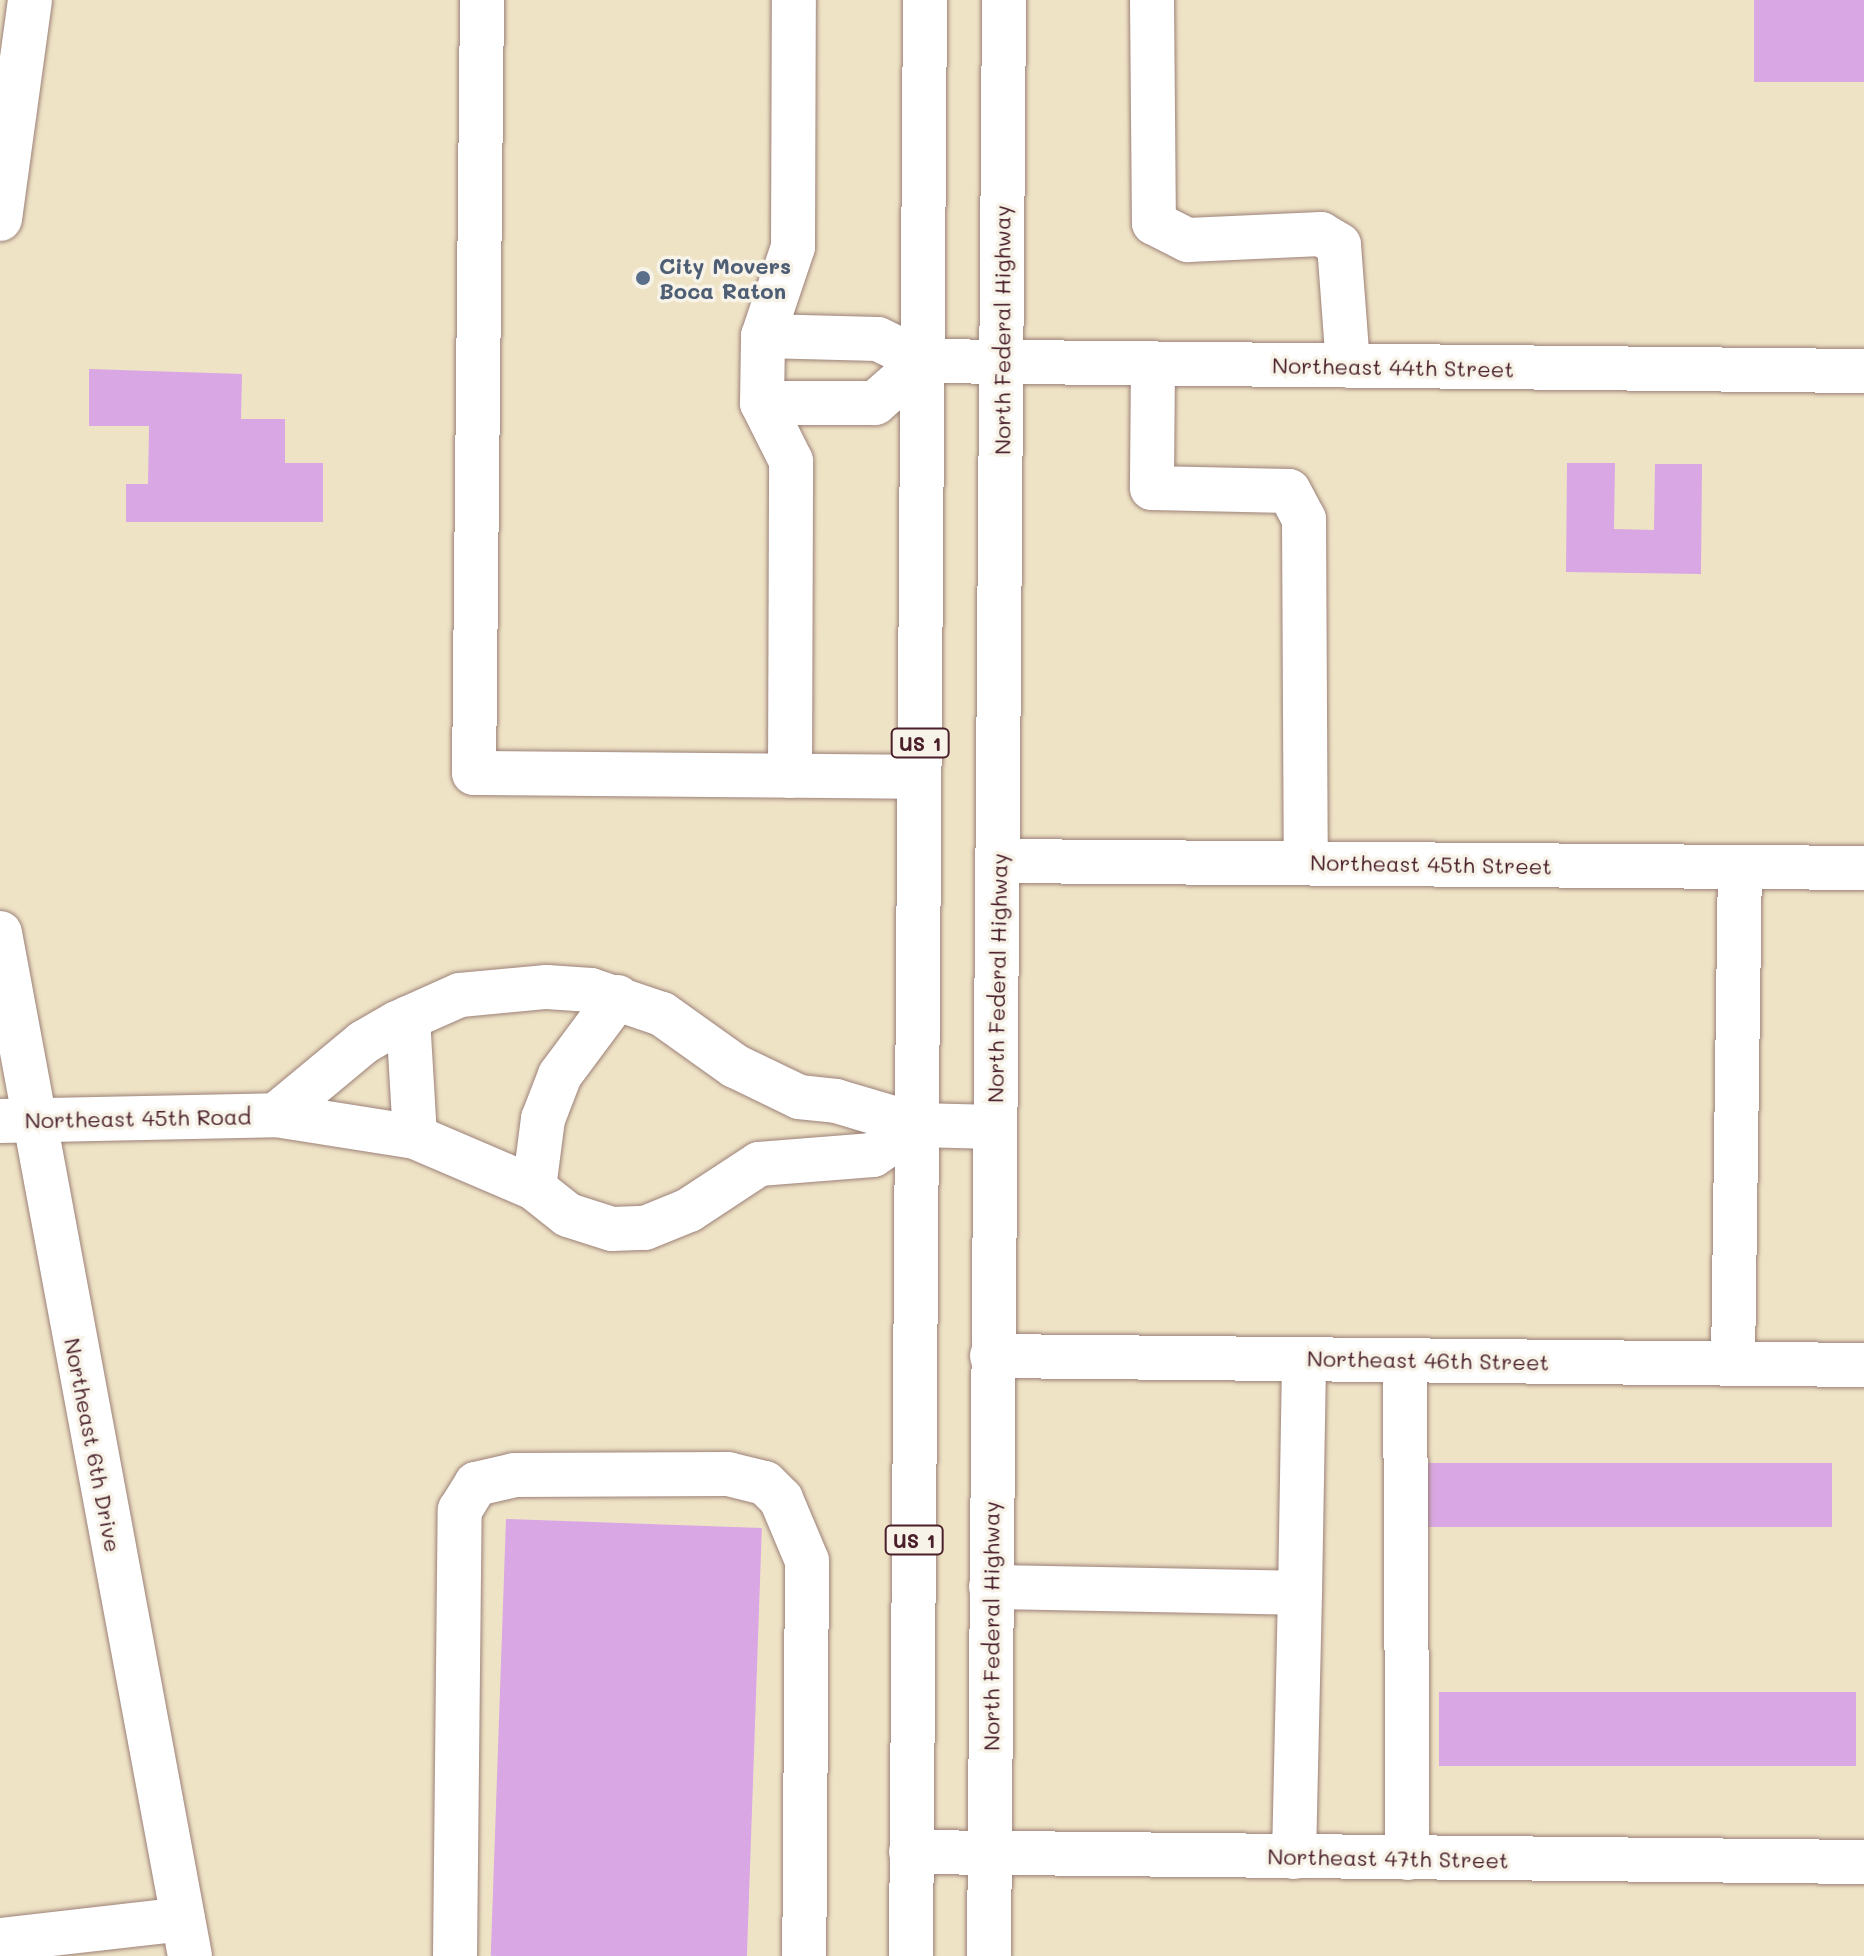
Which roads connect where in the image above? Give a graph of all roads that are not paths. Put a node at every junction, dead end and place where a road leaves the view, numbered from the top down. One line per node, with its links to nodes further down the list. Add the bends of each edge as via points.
1 (30, 0): 7 (street)
2 (482, 0): 15 (street, via 474,773)
3 (794, 0): 8 (street, via 793,247)
4 (925, 0): 9 (street, US 1)
5 (1004, 0): 10 (street, North Federal Highway)
6 (1152, 0): 12 (street, via 1154,223 1188,240 1321,234 1339,245)
7 (0, 219)
8 (763, 336): 9 (street, via 878,339); 14 (street)
9 (923, 361): 10 (street, Northeast 44th Street); 14 (street, via 875,403); 16 (street, US 1)
10 (1001, 363): 11 (street, Northeast 44th Street); 17 (street, North Federal Highway)
11 (1153, 364): 12 (street, Northeast 44th Street); 18 (street, via 1152,488 1289,491 1304,519)
12 (1348, 366): 13 (street, Northeast 44th Street)
13 (1864, 371)
14 (762, 403): 15 (street, via 791,461)
15 (790, 776): 16 (street)
16 (919, 777): 26 (street, US 1)
17 (998, 861): 18 (street, Northeast 45th Street); 27 (street, North Federal Highway)
18 (1306, 863): 19 (street, Northeast 45th Street)
19 (1740, 867): 20 (street, Northeast 45th Street); 33 (street)
20 (1864, 868)
21 (0, 933): 25 (street, Northeast 6th Drive)
22 (618, 997): 23 (street, Northeast 45th Road, via 547,987 506,989 460,995); 26 (street, Northeast 45th Road, via 662,1014 768,1085); 29 (street, via 560,1075 543,1119)
23 (408, 1018): 24 (street, Northeast 45th Road, via 364,1042); 28 (street)
24 (276, 1115): 25 (street, Northeast 45th Road); 28 (street, Northeast 45th Road)
25 (16, 1121): 42 (street, Northeast 6th Drive)
26 (917, 1125): 27 (street, Northeast 45th Road); 29 (street, Northeast 45th Road, via 873,1155 759,1164 689,1210 645,1228 612,1229 568,1215); 37 (street, US 1)
27 (995, 1127): 30 (street, North Federal Highway)
28 (415, 1137): 29 (street, Northeast 45th Road)
29 (534, 1188)
30 (992, 1356): 31 (street, Northeast 46th Street); 35 (street, North Federal Highway)
31 (1304, 1359): 32 (street, Northeast 46th Street); 36 (street)
32 (1405, 1360): 33 (street, Northeast 46th Street); 40 (street)
33 (1733, 1363): 34 (street, Northeast 46th Street)
34 (1864, 1365)
35 (991, 1587): 36 (street); 38 (street, North Federal Highway)
36 (1300, 1593): 39 (street)
37 (911, 1852): 38 (street, Northeast 47th Street); 46 (street, US 1)
38 (990, 1854): 39 (street, Northeast 47th Street); 47 (street, North Federal Highway)
39 (1294, 1857): 40 (street, Northeast 47th Street)
40 (1408, 1858): 41 (street, Northeast 47th Street)
41 (1864, 1862)
42 (187, 1938): 43 (street)
43 (0, 1940)
44 (455, 1956): 45 (street, via 460,1510 476,1484 514,1475 728,1474 765,1483 781,1499 807,1561)
45 (804, 1956)
46 (911, 1956)
47 (989, 1956)

